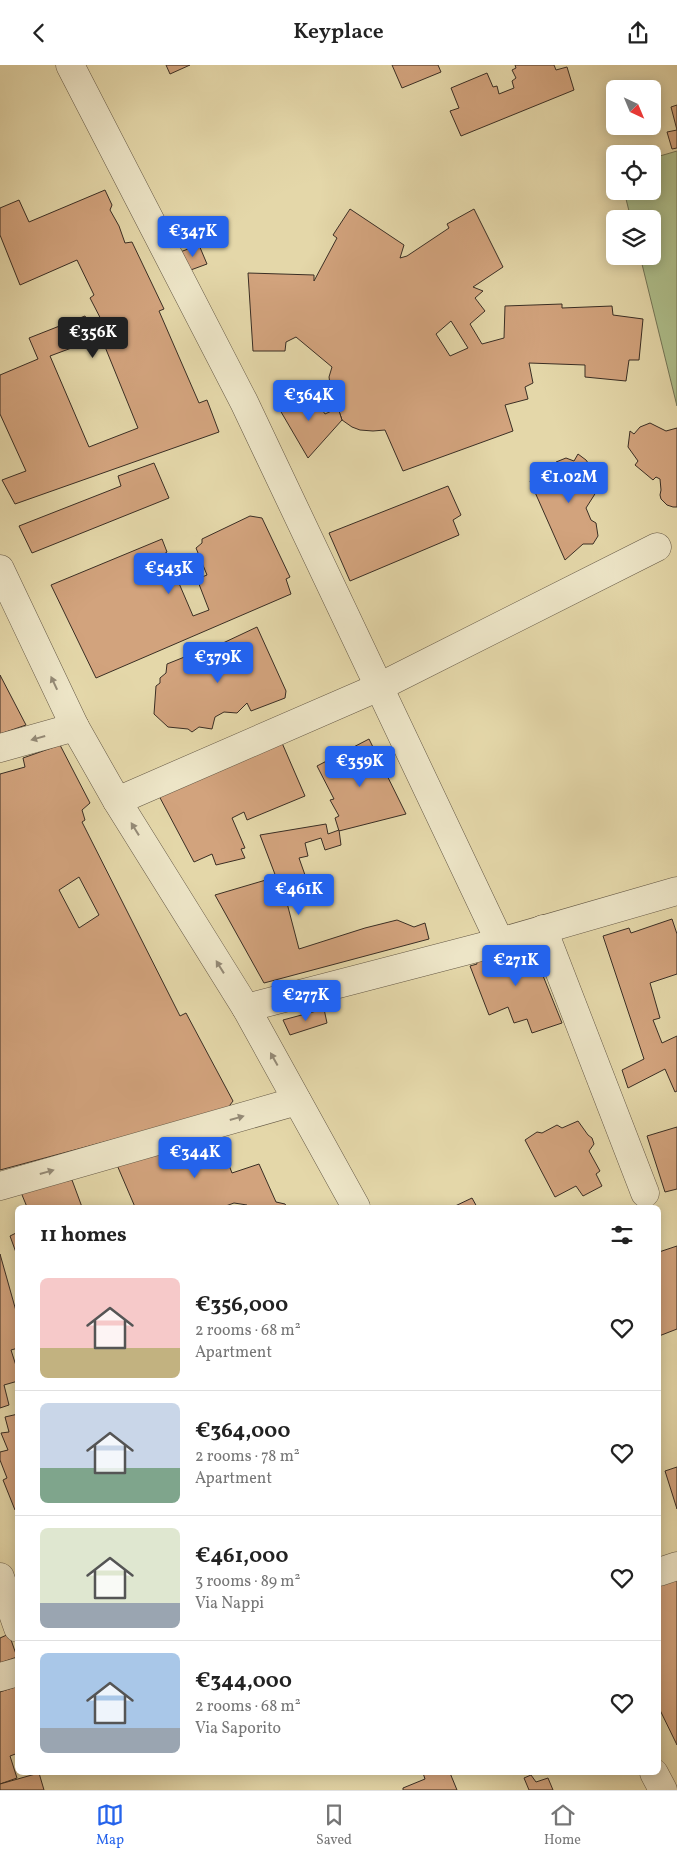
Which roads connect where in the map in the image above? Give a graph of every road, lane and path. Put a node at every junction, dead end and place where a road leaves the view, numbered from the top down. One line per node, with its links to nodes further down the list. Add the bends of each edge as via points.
1 (70, 65): 4 (street, via 244,402)
2 (657, 547): 4 (street)
3 (0, 569): 5 (street, one-way to 3)
4 (379, 687): 7 (street); 10 (street)
5 (75, 727): 6 (street, one-way to 6); 7 (street)
6 (0, 748)
7 (118, 801): 11 (street, one-way to 7)
8 (677, 891): 9 (street)
9 (543, 929): 10 (street); 14 (street)
10 (500, 942): 11 (street)
11 (246, 1009): 12 (street, one-way to 11)
12 (298, 1101): 13 (street, one-way to 12); 15 (street)
13 (0, 1186)
14 (645, 1193)
15 (355, 1205)
16 (677, 1566): 17 (street)
17 (661, 1571)
18 (0, 1577): 19 (street)
19 (15, 1619)
20 (15, 1673): 21 (street)
21 (0, 1677)
22 (655, 1775): 23 (street)
23 (663, 1790)

